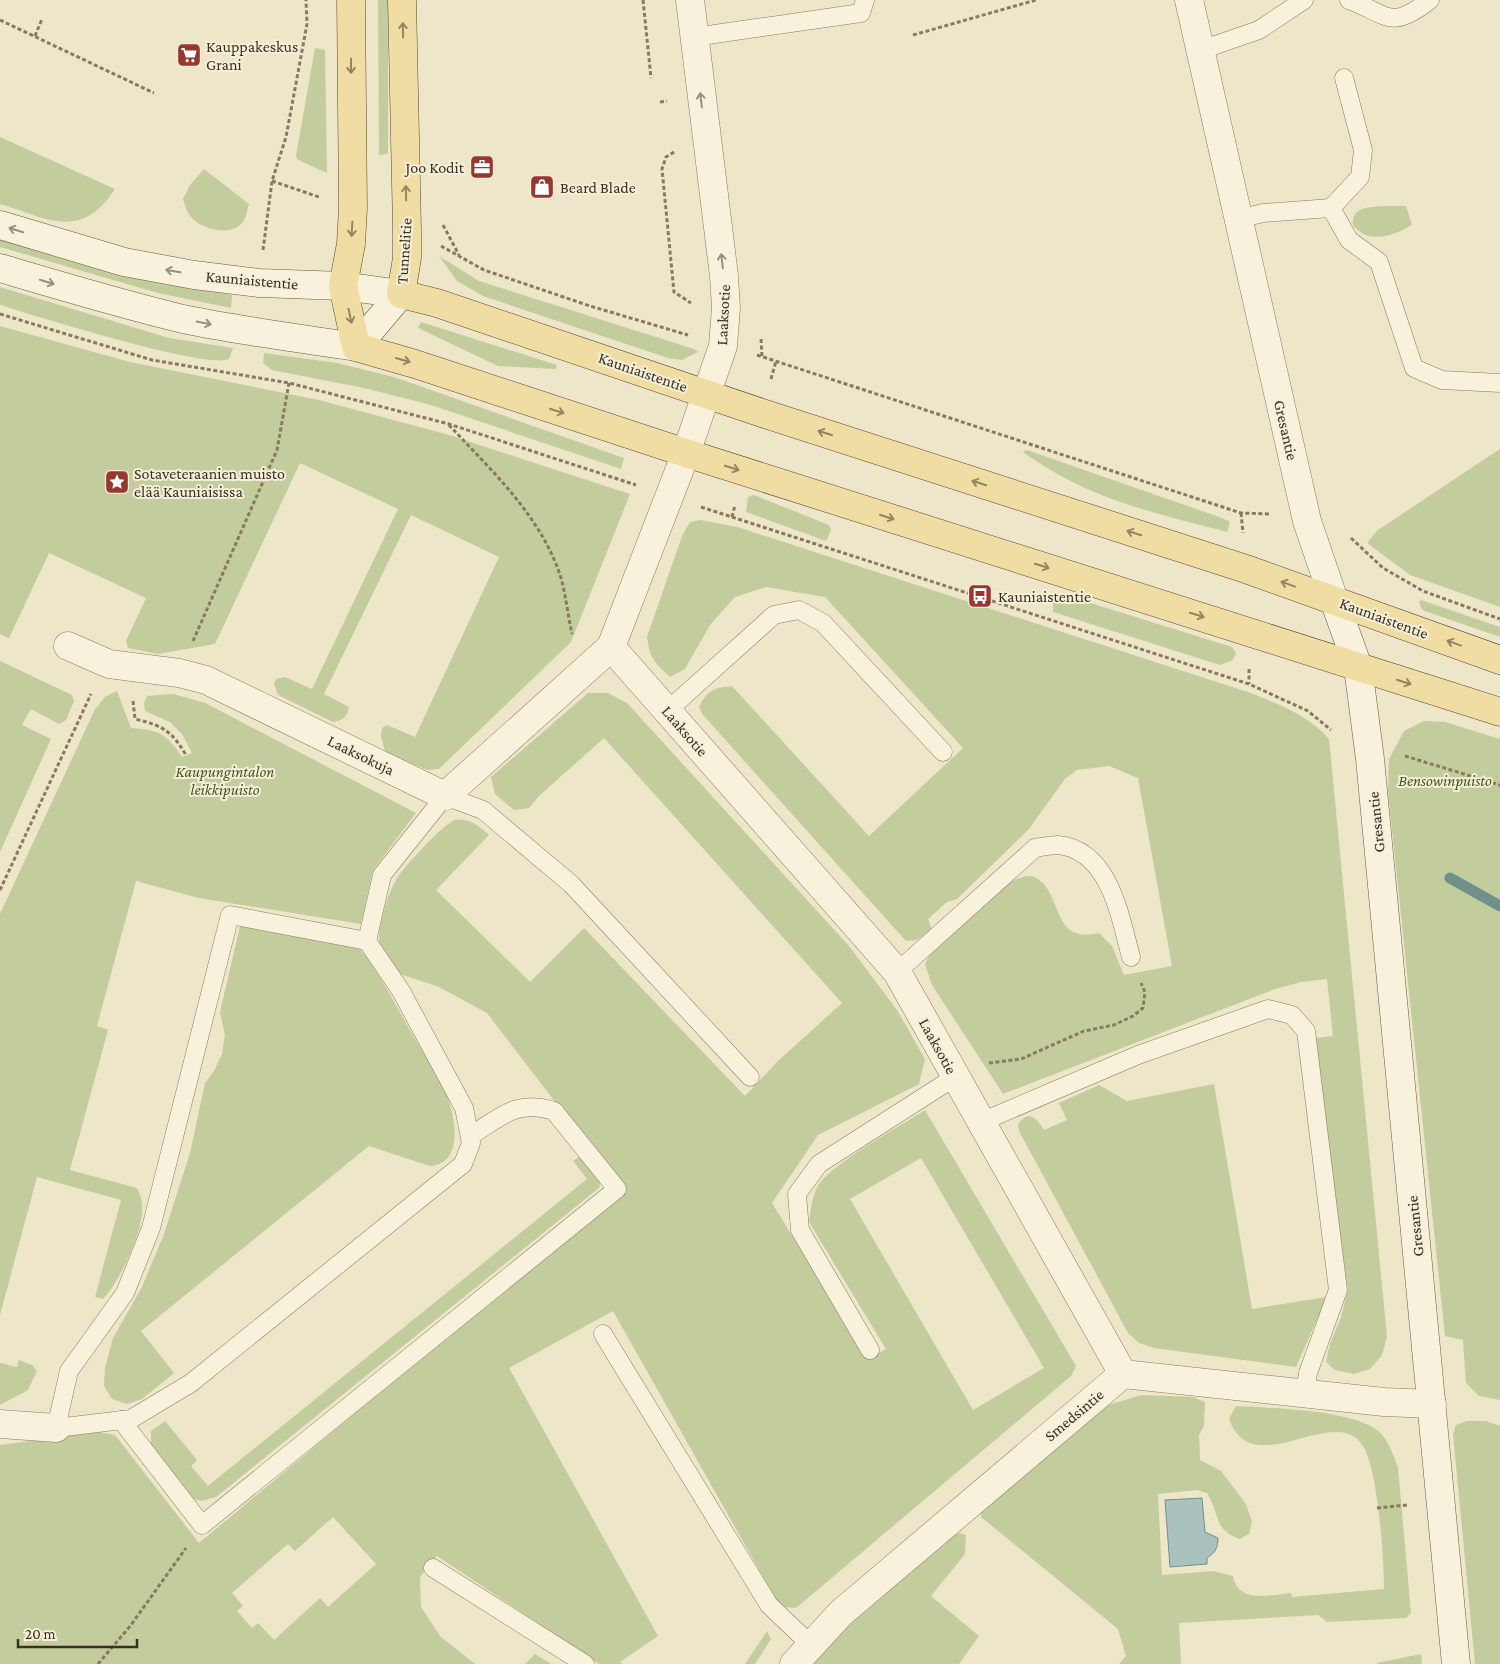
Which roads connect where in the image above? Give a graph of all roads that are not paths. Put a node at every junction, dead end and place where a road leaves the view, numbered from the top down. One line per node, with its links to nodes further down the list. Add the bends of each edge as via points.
1 (351, 0): 16 (main road, one-way to 16, via 353,208 351,244)
2 (402, 0): 17 (main road, Tunnelitie, one-way to 2, via 407,258)
3 (690, 0): 9 (street, Laaksotie)
4 (865, 0): 9 (lane, via 861,13)
5 (1189, 0): 10 (street, Gresantie)
6 (1304, 0): 10 (lane, via 1259,30)
7 (1349, 0): 8 (lane, via 1384,17 1405,17)
8 (1430, 0)
9 (694, 37): 20 (street, Laaksotie, one-way to 9, via 723,346 726,308)
10 (1201, 50): 13 (street, Gresantie)
11 (1344, 78): 12 (lane, via 1363,150 1360,178)
12 (1331, 208): 13 (lane, via 1263,213); 19 (lane, via 1349,240 1379,262 1414,368 1442,380)
13 (1238, 219): 22 (street, Gresantie, via 1307,521)
14 (0, 226): 16 (street, Kauniaistentie, one-way to 14, via 259,283 194,275 124,262)
15 (0, 268): 18 (street, one-way to 18, via 184,319)
16 (343, 286): 17 (street, Kauniaistentie); 18 (main road, one-way to 18)
17 (401, 294): 18 (street, Tunnelitie); 20 (main road, Kauniaistentie, via 437,303)
18 (356, 347): 21 (main road, one-way to 21)
19 (1500, 383)
20 (708, 394): 21 (street, Laaksotie); 22 (main road, Kauniaistentie, one-way to 20)
21 (686, 453): 24 (street, Laaksotie); 26 (main road, one-way to 26)
22 (1334, 600): 25 (main road, Kauniaistentie, one-way to 22); 26 (street, Gresantie)
23 (68, 646): 30 (street, Laaksokuja, via 109,664 179,673 206,680)
24 (611, 647): 27 (street, Laaksotie); 30 (street)
25 (1500, 660)
26 (1358, 667): 28 (main road, one-way to 28); 42 (street, Gresantie)
27 (667, 711): 29 (lane, via 774,615 799,610 823,623); 33 (street, Laaksotie)
28 (1500, 712)
29 (943, 752)
30 (445, 796): 31 (lane, via 382,875); 35 (lane, via 483,810 571,884)
31 (367, 941): 37 (lane, via 401,991 464,1108); 45 (lane, via 230,915 151,1228 125,1293 69,1371)
32 (1131, 957): 33 (lane, via 1110,886 1084,855 1058,845 1035,848)
33 (897, 972): 34 (street, Laaksotie)
34 (955, 1076): 36 (street, Laaksotie); 39 (lane, via 819,1164 797,1194 800,1230)
35 (750, 1077)
36 (981, 1122): 40 (street, Laaksotie); 41 (lane, via 1138,1054 1268,1009 1292,1015 1306,1031 1338,1290 1308,1373)
37 (470, 1136): 43 (lane, via 471,1143 463,1164 191,1383 131,1419); 43 (lane, via 516,1107 538,1106 554,1111 617,1189 202,1525)
38 (604, 1334): 47 (lane, via 769,1605)
39 (870, 1350)
40 (1123, 1374): 41 (street); 47 (street, Smedsintie, via 842,1613)
41 (1306, 1393): 42 (street)
42 (1432, 1404): 49 (street, Gresantie)
43 (121, 1420): 45 (lane)
44 (0, 1424): 45 (street)
45 (56, 1428)
46 (433, 1568): 48 (lane)
47 (803, 1655)
48 (584, 1664)
49 (1456, 1664)

